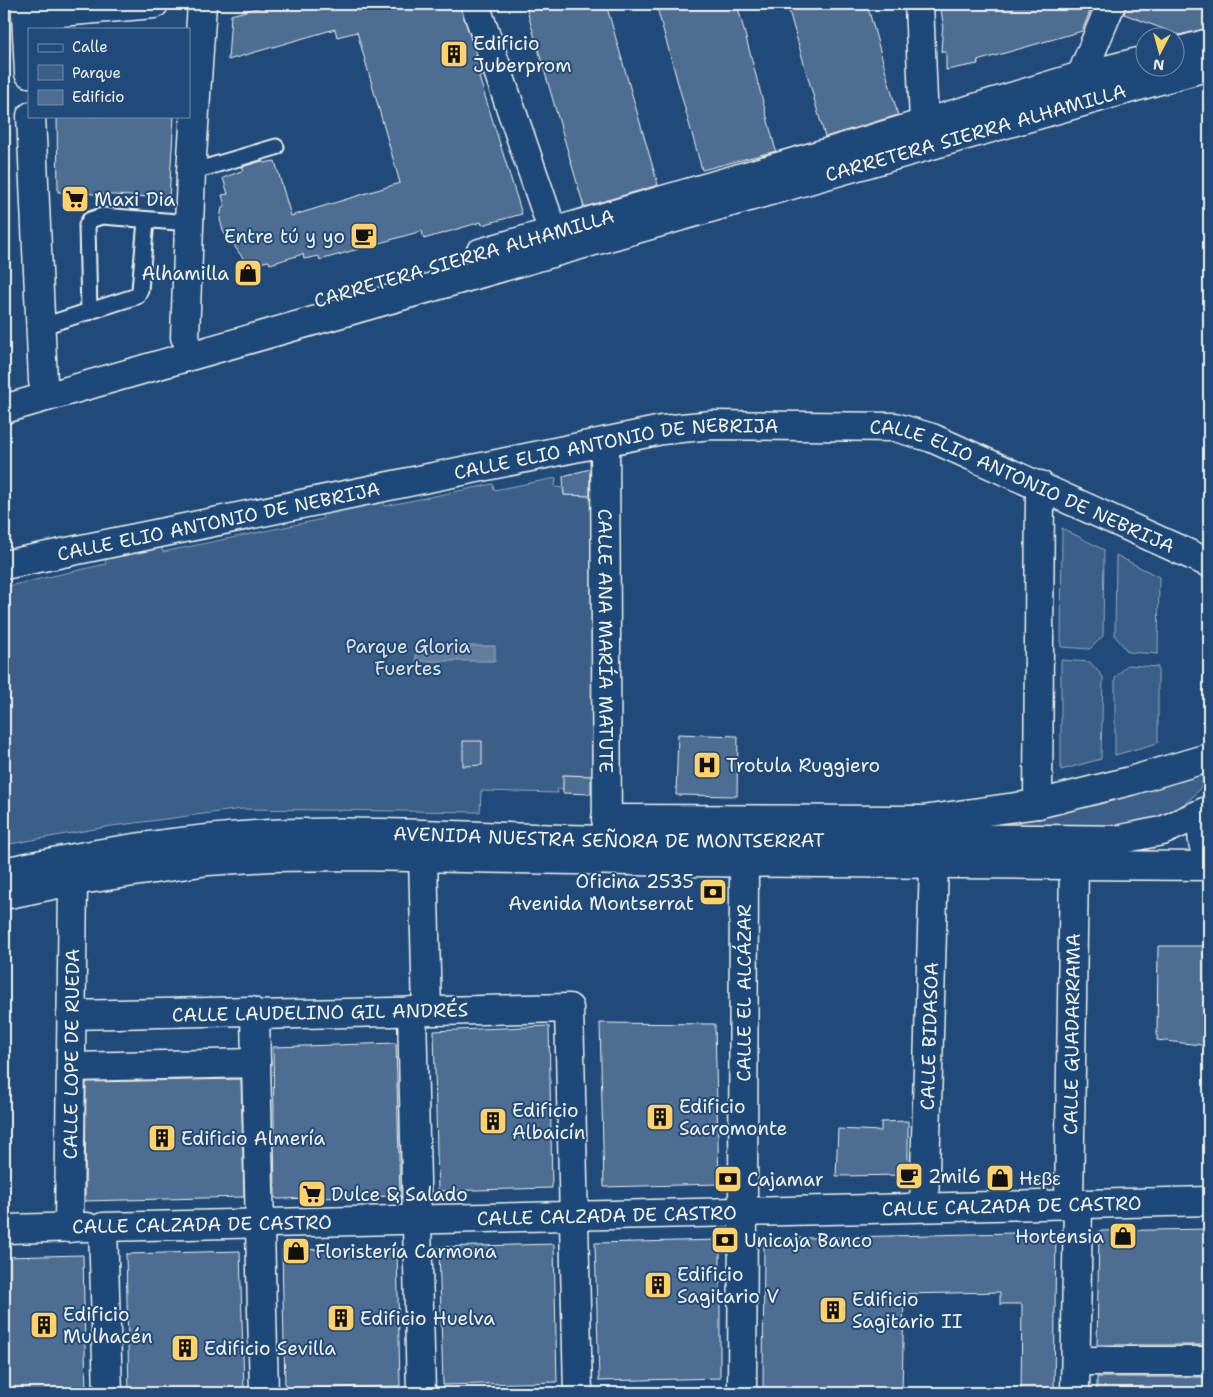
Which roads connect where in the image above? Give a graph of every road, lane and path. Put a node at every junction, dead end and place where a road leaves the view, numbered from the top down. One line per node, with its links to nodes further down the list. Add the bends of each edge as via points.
1 (154, 4): 6 (street)
2 (202, 4): 20 (street)
3 (475, 4): 24 (street)
4 (919, 4): 18 (street)
5 (1111, 4): 16 (street)
6 (26, 9): 9 (street)
7 (1209, 43): 8 (street)
8 (1186, 49)
9 (28, 52)
10 (1209, 56): 12 (street)
11 (1136, 62): 14 (street, CARRETERA SIERRA ALHAMILLA)
12 (1186, 62)
13 (1209, 66): 21 (street, CARRETERA SIERRA ALHAMILLA)
14 (1112, 68): 15 (street, CARRETERA SIERRA ALHAMILLA); 16 (street, CARRETERA SIERRA ALHAMILLA)
15 (1136, 68)
16 (1081, 76): 18 (street, CARRETERA SIERRA ALHAMILLA)
17 (31, 118): 26 (street)
18 (924, 123): 21 (street, CARRETERA SIERRA ALHAMILLA, via 912,136 825,164); 24 (street, CARRETERA SIERRA ALHAMILLA)
19 (276, 147): 20 (lane)
20 (191, 172): 23 (street)
21 (800, 182): 30 (street, CARRETERA SIERRA ALHAMILLA)
22 (146, 220): 23 (lane); 25 (lane, via 137,296); 25 (lane, via 102,216 90,220 87,225)
23 (190, 223): 27 (street)
24 (552, 232): 27 (street, CARRETERA SIERRA ALHAMILLA)
25 (89, 312): 26 (lane)
26 (40, 327): 28 (street)
27 (185, 337): 28 (street, CARRETERA SIERRA ALHAMILLA)
28 (43, 380): 29 (street, CARRETERA SIERRA ALHAMILLA)
29 (4, 390)
30 (4, 409)
31 (605, 442): 32 (street, CALLE ELIO ANTONIO DE NEBRIJA, via 662,430 712,425 895,427 932,438); 34 (street, CALLE ELIO ANTONIO DE NEBRIJA); 38 (street, CALLE ANA MARÍA MATUTE)
32 (1040, 485): 33 (street, CALLE ELIO ANTONIO DE NEBRIJA); 36 (street)
33 (1209, 563)
34 (4, 565)
35 (1209, 762): 36 (street, AVENIDA NUESTRA SEÑORA DE MONTSERRAT, via 1204,758 1183,763 1130,781)
36 (1038, 804): 38 (street, AVENIDA NUESTRA SEÑORA DE MONTSERRAT, via 899,821)
37 (1209, 811): 38 (street, AVENIDA NUESTRA SEÑORA DE MONTSERRAT, via 1149,836 1116,840); 39 (street, via 1203,823 1202,839)
38 (606, 830): 45 (street, AVENIDA NUESTRA SEÑORA DE MONTSERRAT, via 268,834 152,846)
39 (1209, 857)
40 (423, 858): 41 (street, AVENIDA NUESTRA SEÑORA DE MONTSERRAT); 46 (street, AVENIDA NUESTRA SEÑORA DE MONTSERRAT, via 314,856 239,859); 48 (street)
41 (744, 863): 42 (street, AVENIDA NUESTRA SEÑORA DE MONTSERRAT); 56 (street, CALLE EL ALCÁZAR)
42 (934, 863): 43 (street, AVENIDA NUESTRA SEÑORA DE MONTSERRAT); 55 (street, CALLE BIDASOA)
43 (1074, 866): 44 (street, AVENIDA NUESTRA SEÑORA DE MONTSERRAT); 54 (street, CALLE GUADARRAMA)
44 (1209, 866)
45 (4, 872)
46 (73, 881): 47 (street, AVENIDA NUESTRA SEÑORA DE MONTSERRAT); 49 (street, CALLE LOPE DE RUEDA)
47 (4, 895)
48 (420, 1011): 50 (street, CALLE LAUDELINO GIL ANDRÉS); 57 (street, CALLE LAUDELINO GIL ANDRÉS, via 569,1008); 58 (street)
49 (71, 1015): 50 (street, CALLE LAUDELINO GIL ANDRÉS, via 251,1011); 52 (street, CALLE LOPE DE RUEDA)
50 (255, 1015): 51 (street)
51 (256, 1063): 52 (street); 59 (street)
52 (71, 1067): 61 (street, CALLE LOPE DE RUEDA)
53 (1209, 1200): 54 (street, CALLE CALZADA DE CASTRO)
54 (1074, 1204): 55 (street, CALLE CALZADA DE CASTRO); 64 (street, CALLE GUADARRAMA)
55 (924, 1207): 56 (street, CALLE CALZADA DE CASTRO)
56 (742, 1212): 57 (street, CALLE CALZADA DE CASTRO); 69 (street, CALLE EL ALCÁZAR)
57 (574, 1216): 58 (street, CALLE CALZADA DE CASTRO); 68 (street)
58 (417, 1219): 59 (street, CALLE CALZADA DE CASTRO); 67 (street)
59 (260, 1223): 60 (street, CALLE CALZADA DE CASTRO); 66 (street)
60 (104, 1227): 61 (street, CALLE CALZADA DE CASTRO); 65 (street)
61 (69, 1228): 62 (street, CALLE CALZADA DE CASTRO)
62 (4, 1229)
63 (1209, 1361): 64 (street)
64 (1076, 1362): 70 (street, CALLE GUADARRAMA)
65 (108, 1393)
66 (264, 1393)
67 (421, 1393)
68 (578, 1393)
69 (742, 1393)
70 (1075, 1393)

